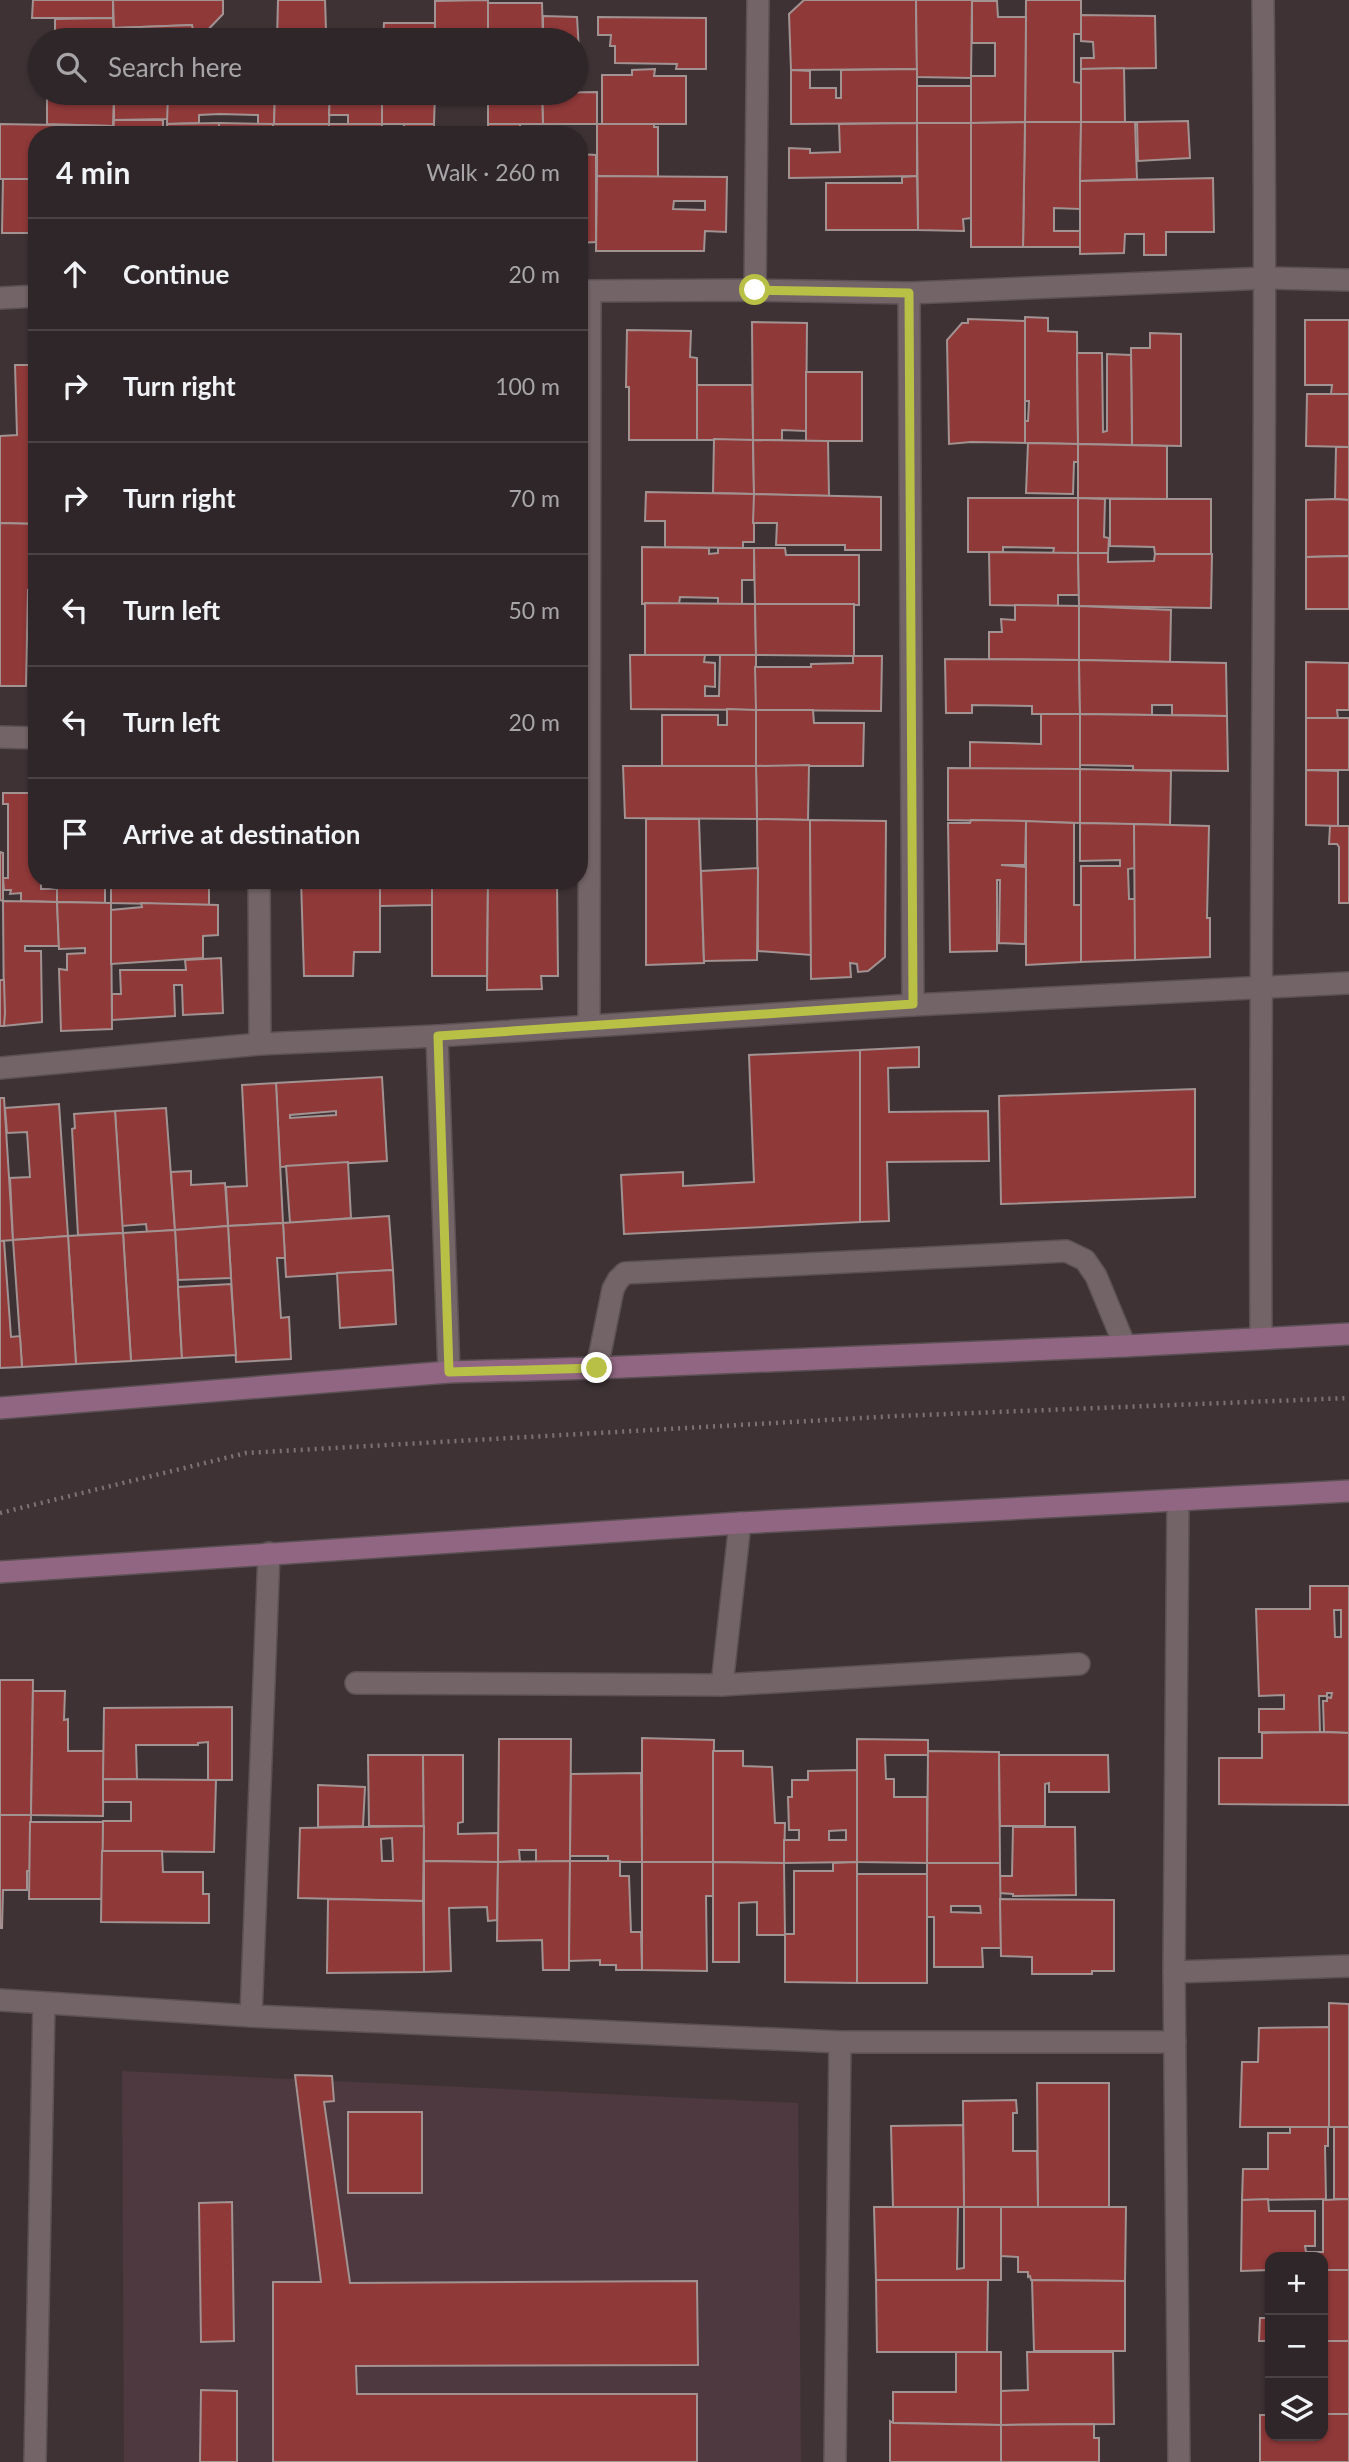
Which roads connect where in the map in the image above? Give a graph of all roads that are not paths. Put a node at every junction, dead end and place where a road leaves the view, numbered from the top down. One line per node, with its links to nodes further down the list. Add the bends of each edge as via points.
1 (758, 0): 5 (street)
2 (1264, 0): 3 (street)
3 (1266, 278): 4 (street); 7 (street); 15 (street)
4 (1349, 280)
5 (755, 290): 6 (street); 7 (street)
6 (588, 291)
7 (909, 293): 16 (street)
8 (28, 296): 9 (street)
9 (0, 298)
10 (0, 737): 11 (street)
11 (28, 738)
12 (588, 842): 17 (street)
13 (259, 889): 19 (street)
14 (1349, 984): 15 (street)
15 (1260, 986): 16 (street); 22 (street)
16 (913, 1004): 17 (street)
17 (589, 1026): 18 (street)
18 (438, 1036): 19 (street); 25 (street)
19 (260, 1044): 20 (street)
20 (0, 1068)
21 (1349, 1334): 22 (street)
22 (1261, 1338): 23 (street)
23 (1125, 1346): 24 (street); 24 (street, via 1096,1276 1085,1260 1066,1251 625,1273 613,1289)
24 (597, 1368): 25 (street)
25 (449, 1372): 26 (street)
26 (0, 1408)
27 (1349, 1491): 28 (street)
28 (1178, 1501): 29 (street); 36 (street)
29 (740, 1523): 30 (street); 34 (street)
30 (269, 1553): 31 (street); 39 (street)
31 (0, 1572)
32 (1079, 1664): 34 (street)
33 (356, 1683): 34 (street)
34 (722, 1685)
35 (1349, 1966): 36 (street)
36 (1174, 1972): 41 (street)
37 (0, 2000): 38 (street)
38 (44, 2003): 39 (street); 42 (street)
39 (251, 2016): 40 (street)
40 (840, 2042): 41 (street); 43 (street)
41 (1175, 2042): 44 (street)
42 (35, 2462)
43 (835, 2462)
44 (1179, 2462)

